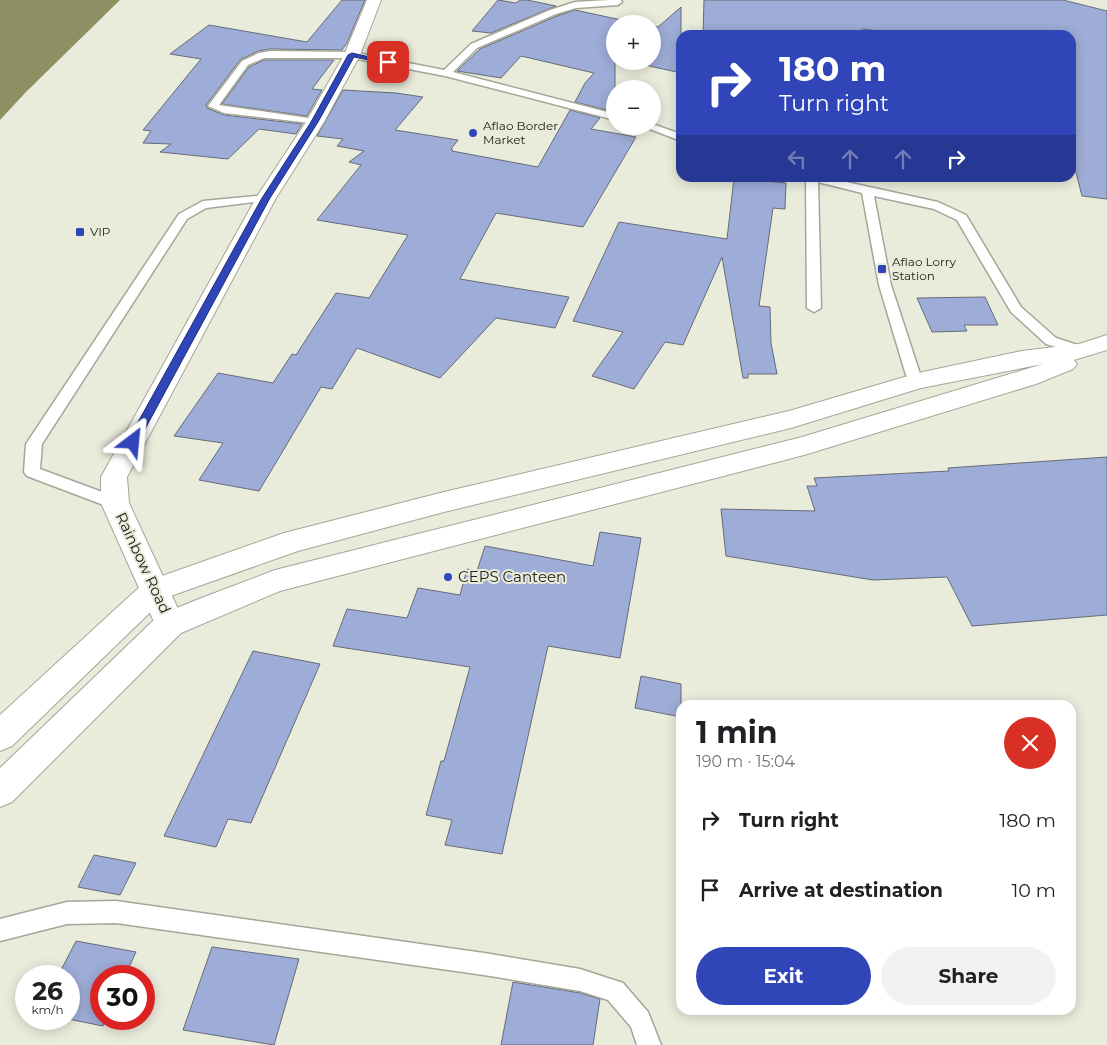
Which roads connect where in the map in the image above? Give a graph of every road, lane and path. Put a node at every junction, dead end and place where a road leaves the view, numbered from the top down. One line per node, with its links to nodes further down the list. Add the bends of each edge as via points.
1 (374, 0): 3 (main road, Rainbow Road)
2 (618, 2): 4 (lane, via 575,5 553,12 474,46)
3 (352, 55): 4 (lane); 6 (main road, Rainbow Road); 6 (lane, via 270,54 252,59 245,63 213,106)
4 (446, 73): 5 (lane)
5 (606, 115)
6 (315, 122): 12 (main road, Rainbow Road)
7 (661, 131): 8 (lane)
8 (676, 136)
9 (812, 182): 13 (lane)
10 (832, 182): 11 (lane)
11 (867, 191): 14 (lane, via 938,206 962,218 1016,309 1051,341); 15 (lane, via 885,285 913,375)
12 (266, 198): 16 (main road, Rainbow Road, via 114,477); 16 (lane, via 204,205 183,217 34,444 32,472)
13 (814, 308)
14 (1095, 346): 15 (main road); 18 (main road, via 1064,364 1028,378 804,446 275,581)
15 (918, 381): 17 (main road, via 791,419 294,541)
16 (115, 503): 17 (main road, Rainbow Road)
17 (155, 590): 18 (main road, Rainbow Road); 19 (main road)
18 (170, 624): 20 (main road)
19 (0, 736)
20 (0, 791)
21 (0, 930): 22 (lane, via 67,913 116,912 580,980 615,991 640,1020)
22 (649, 1045)

